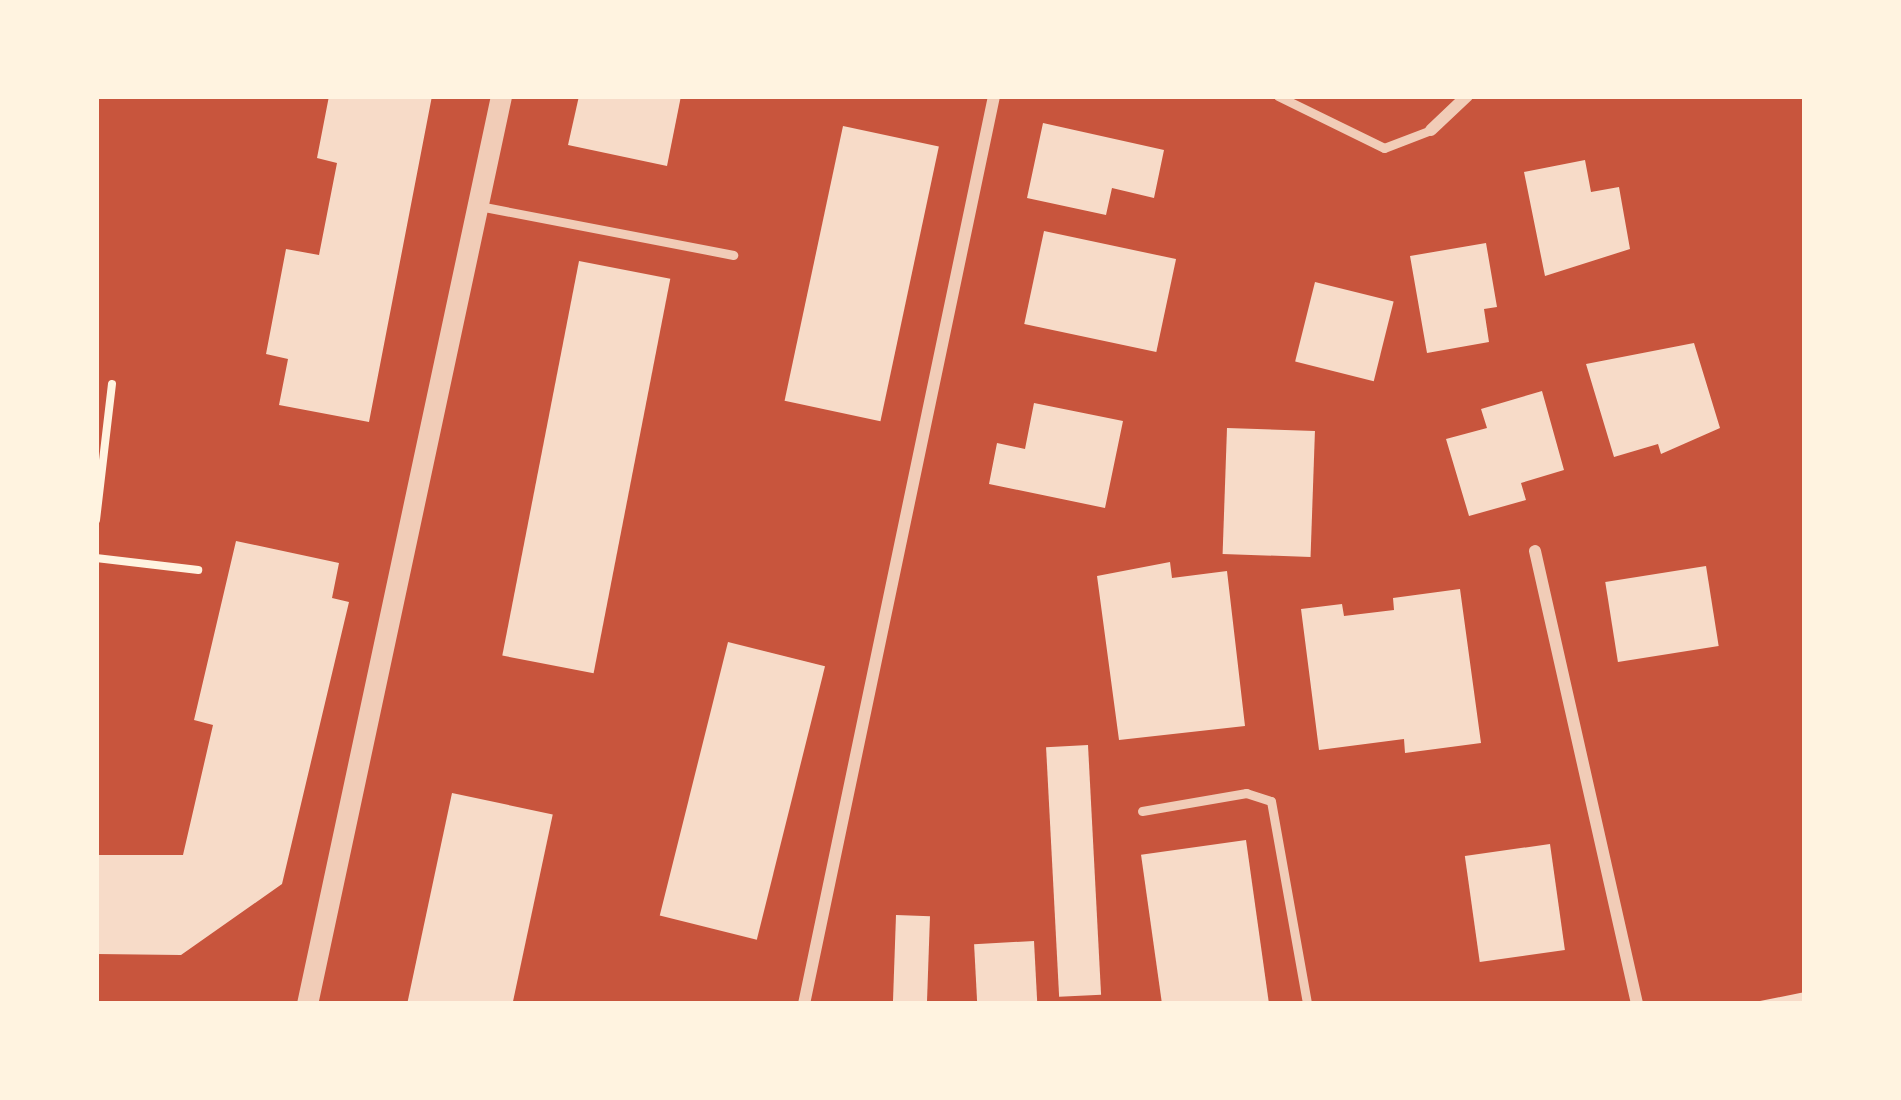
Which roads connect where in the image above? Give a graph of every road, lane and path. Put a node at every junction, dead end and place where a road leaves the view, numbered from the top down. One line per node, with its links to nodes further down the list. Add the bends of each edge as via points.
1 (501, 96): 6 (street)
2 (994, 96): 15 (street)
3 (1278, 96): 5 (lane, via 1384,148)
4 (1467, 96): 5 (street)
5 (1431, 130)
6 (477, 206): 7 (lane); 14 (street)
7 (734, 255)
8 (112, 384): 9 (path)
9 (96, 520)
10 (1535, 551): 17 (street)
11 (96, 558): 12 (path)
12 (198, 570)
13 (1142, 811): 16 (lane, via 1246,793 1270,801)
14 (308, 1004)
15 (804, 1004)
16 (1306, 1004)
17 (1637, 1004)

